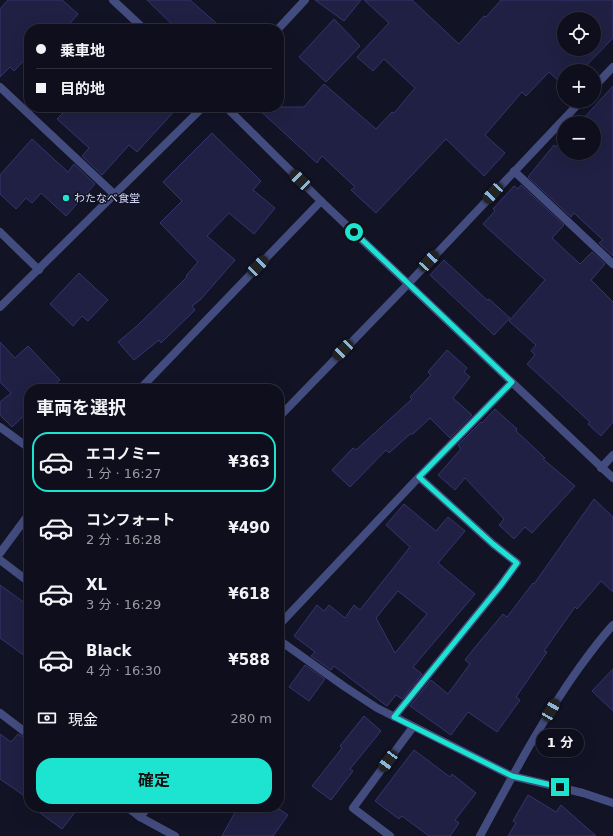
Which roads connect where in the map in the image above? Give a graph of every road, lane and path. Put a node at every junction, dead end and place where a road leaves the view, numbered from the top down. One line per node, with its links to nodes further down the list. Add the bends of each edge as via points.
1 (113, 0): 3 (street)
2 (305, 0): 4 (street)
3 (139, 24)
4 (283, 24)
5 (613, 67): 6 (street)
6 (601, 80)
7 (0, 87): 9 (street)
8 (574, 108): 13 (street)
9 (24, 110)
10 (27, 112): 14 (street)
11 (197, 112): 14 (street)
12 (231, 112): 15 (street)
13 (514, 171): 17 (street); 19 (street)
14 (114, 194): 18 (street)
15 (321, 201): 19 (street); 22 (street)
16 (0, 232): 18 (street)
17 (613, 264)
18 (39, 270): 20 (street)
19 (408, 284): 21 (street); 23 (street)
20 (0, 307)
21 (512, 382): 27 (street); 28 (street)
22 (145, 384)
23 (284, 412)
24 (0, 427): 25 (street)
25 (24, 444)
26 (613, 455): 27 (street)
27 (601, 468): 29 (street)
28 (419, 477): 34 (street); 38 (street, via 517,563)
29 (613, 478)
30 (24, 521): 31 (street)
31 (0, 553)
32 (0, 560): 33 (street)
33 (24, 578)
34 (284, 620)
35 (613, 625): 41 (street, via 558,698)
36 (284, 644): 38 (street)
37 (0, 714): 40 (street)
38 (394, 717): 39 (street)
39 (413, 727): 41 (street); 47 (street, via 353,808)
40 (24, 731)
41 (512, 776): 42 (street); 48 (street)
42 (613, 803)
43 (134, 812): 45 (street)
44 (144, 812): 45 (street)
45 (140, 817): 46 (street)
46 (175, 836)
47 (390, 836)
48 (480, 836)

